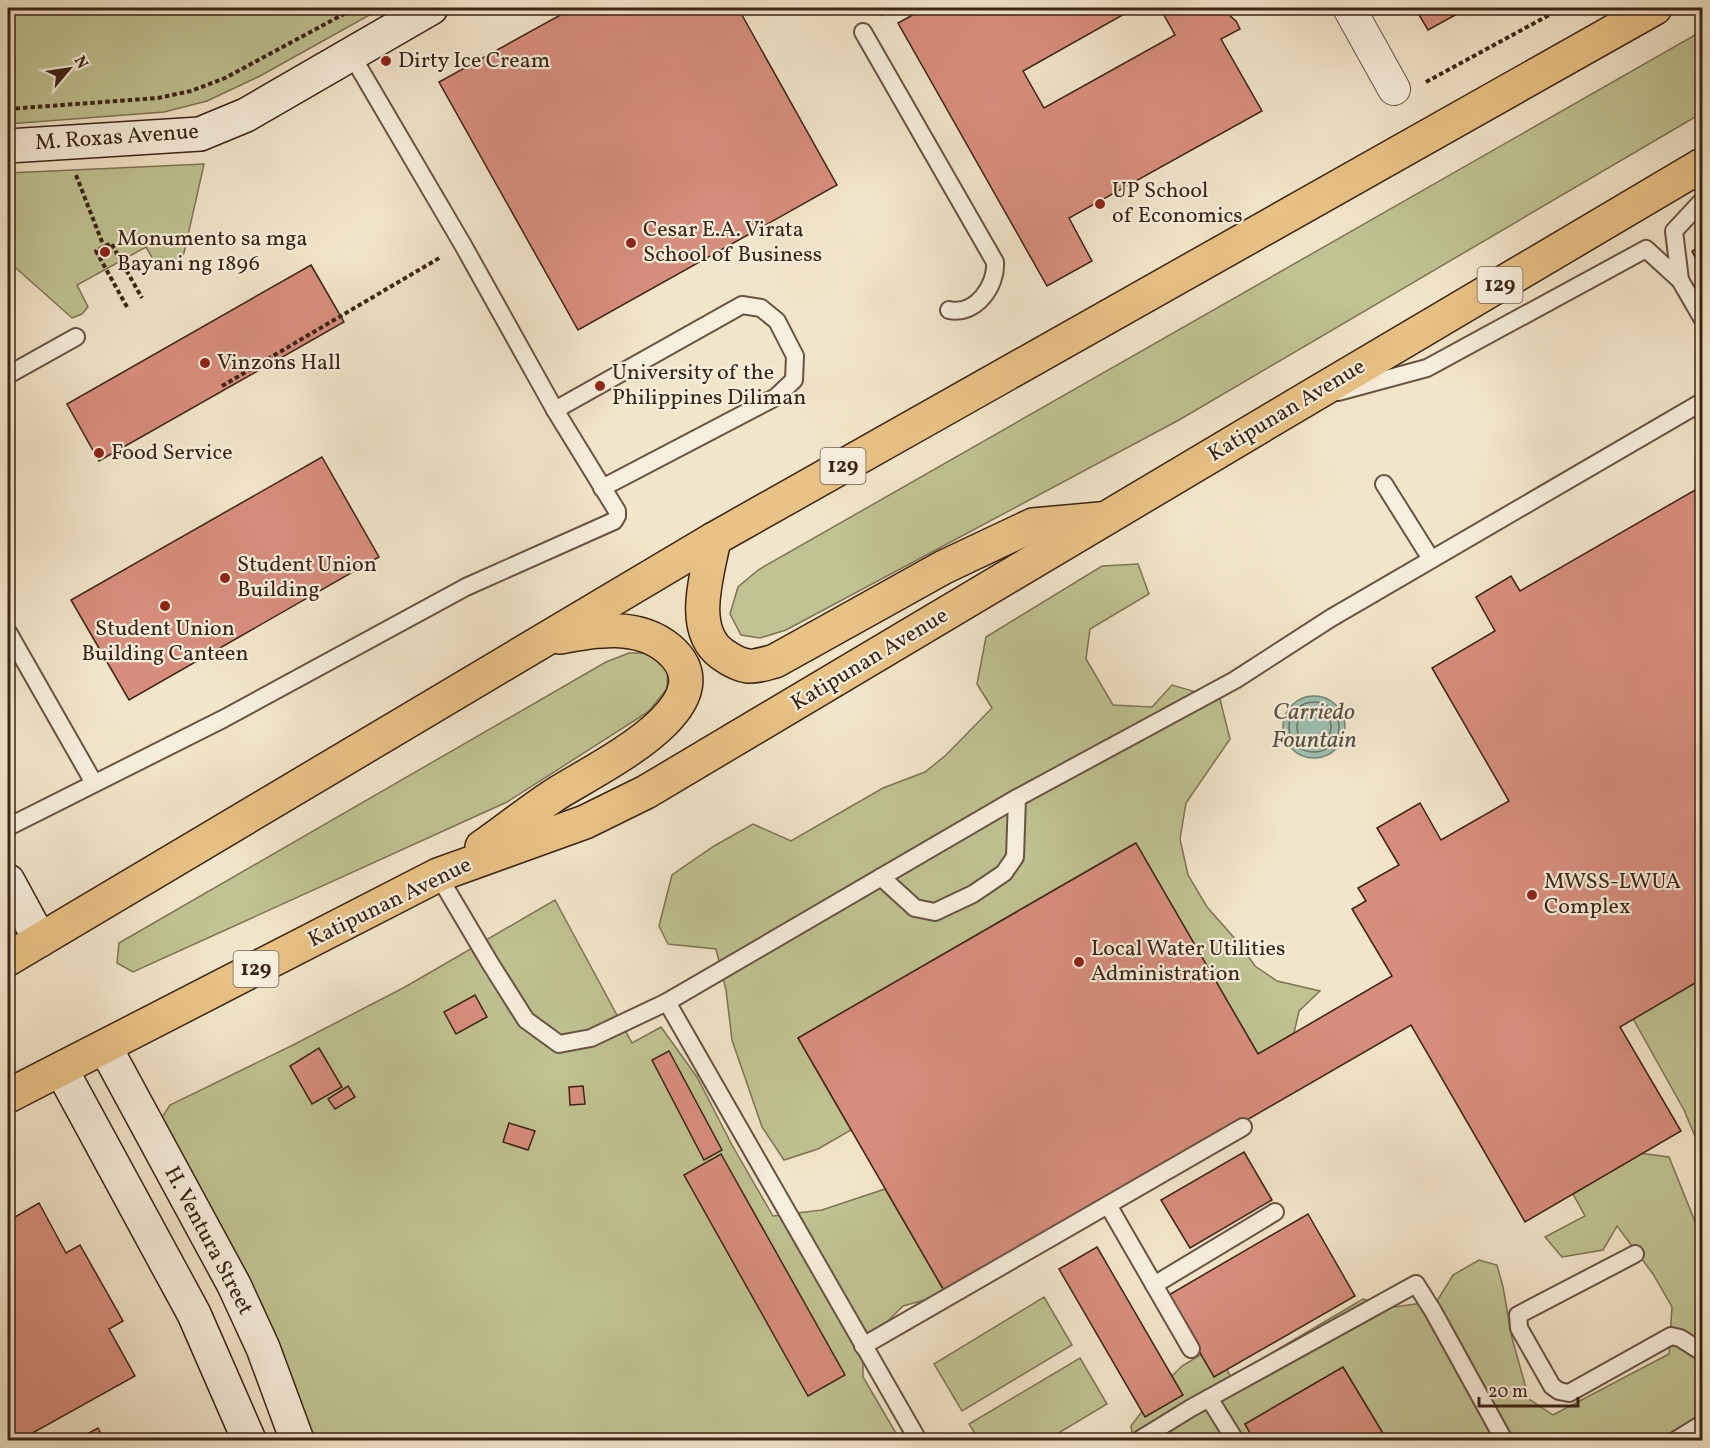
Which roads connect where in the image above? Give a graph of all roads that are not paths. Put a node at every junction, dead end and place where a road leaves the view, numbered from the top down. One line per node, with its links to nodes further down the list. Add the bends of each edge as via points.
1 (431, 8): 5 (street, M. Roxas Avenue)
2 (1349, 8): 6 (street)
3 (1655, 8): 21 (main road, 129)
4 (863, 32): 11 (lane, via 995,261 993,280 974,307 958,312)
5 (351, 54): 7 (street, M. Roxas Avenue, via 246,115 200,134); 17 (lane)
6 (1407, 87)
7 (8, 146)
8 (1702, 165): 16 (main road, Katipunan Avenue / 129)
9 (1702, 201): 10 (lane, via 1674,231)
10 (1680, 280): 12 (lane); 16 (lane, via 1646,249 1427,368)
11 (949, 310)
12 (1702, 318)
13 (76, 337): 14 (lane)
14 (8, 375)
15 (1702, 402): 22 (lane)
16 (1298, 404): 20 (main road, Katipunan Avenue / 129)
17 (555, 410): 19 (lane); 19 (lane, via 742,305 761,308 777,321 795,356 794,380 776,397)
18 (1384, 484): 22 (lane)
19 (602, 488): 25 (lane, via 617,511 614,520 466,587 223,719)
20 (1108, 518): 21 (main road, via 1033,525 944,567 775,661 748,666 715,649 703,627 703,601); 28 (main road, Katipunan Avenue / 129, via 646,792 585,822)
21 (714, 539): 24 (main road, 129)
22 (1431, 559): 26 (lane, via 1235,680)
23 (8, 632): 25 (lane)
24 (547, 639): 28 (main road, via 625,630 647,636 675,654 682,666 682,697 661,726 634,746 553,796); 31 (main road, 129)
25 (94, 783): 27 (lane)
26 (1017, 798): 29 (lane); 29 (lane, via 1015,857 1004,873 973,894 934,912 915,908)
27 (8, 827)
28 (445, 872): 33 (lane, via 490,963 526,1020 559,1044 591,1038); 34 (main road, Katipunan Avenue / 129)
29 (881, 877): 33 (lane)
30 (8, 881): 31 (street)
31 (40, 940): 32 (main road, 129)
32 (8, 959)
33 (667, 1002): 42 (lane)
34 (105, 1047): 35 (main road, Katipunan Avenue / 129); 48 (street, H. Ventura Street, via 234,1285)
35 (61, 1069): 36 (main road, Katipunan Avenue / 129); 47 (street, H. Ventura Street, via 194,1314)
36 (8, 1096)
37 (1243, 1127): 38 (lane)
38 (1108, 1205): 41 (lane); 42 (lane)
39 (1275, 1212): 41 (lane)
40 (1635, 1254): 44 (lane, via 1518,1315 1519,1328 1552,1386 1569,1393 1671,1336)
41 (1154, 1285): 43 (lane)
42 (863, 1346): 49 (lane)
43 (1191, 1349)
44 (1702, 1352)
45 (1209, 1398): 50 (lane); 51 (lane); 52 (lane, via 1416,1284)
46 (1702, 1424): 53 (lane)
47 (249, 1440)
48 (297, 1440)
49 (918, 1440)
50 (1139, 1440)
51 (1235, 1440)
52 (1504, 1440)
53 (1676, 1440)

